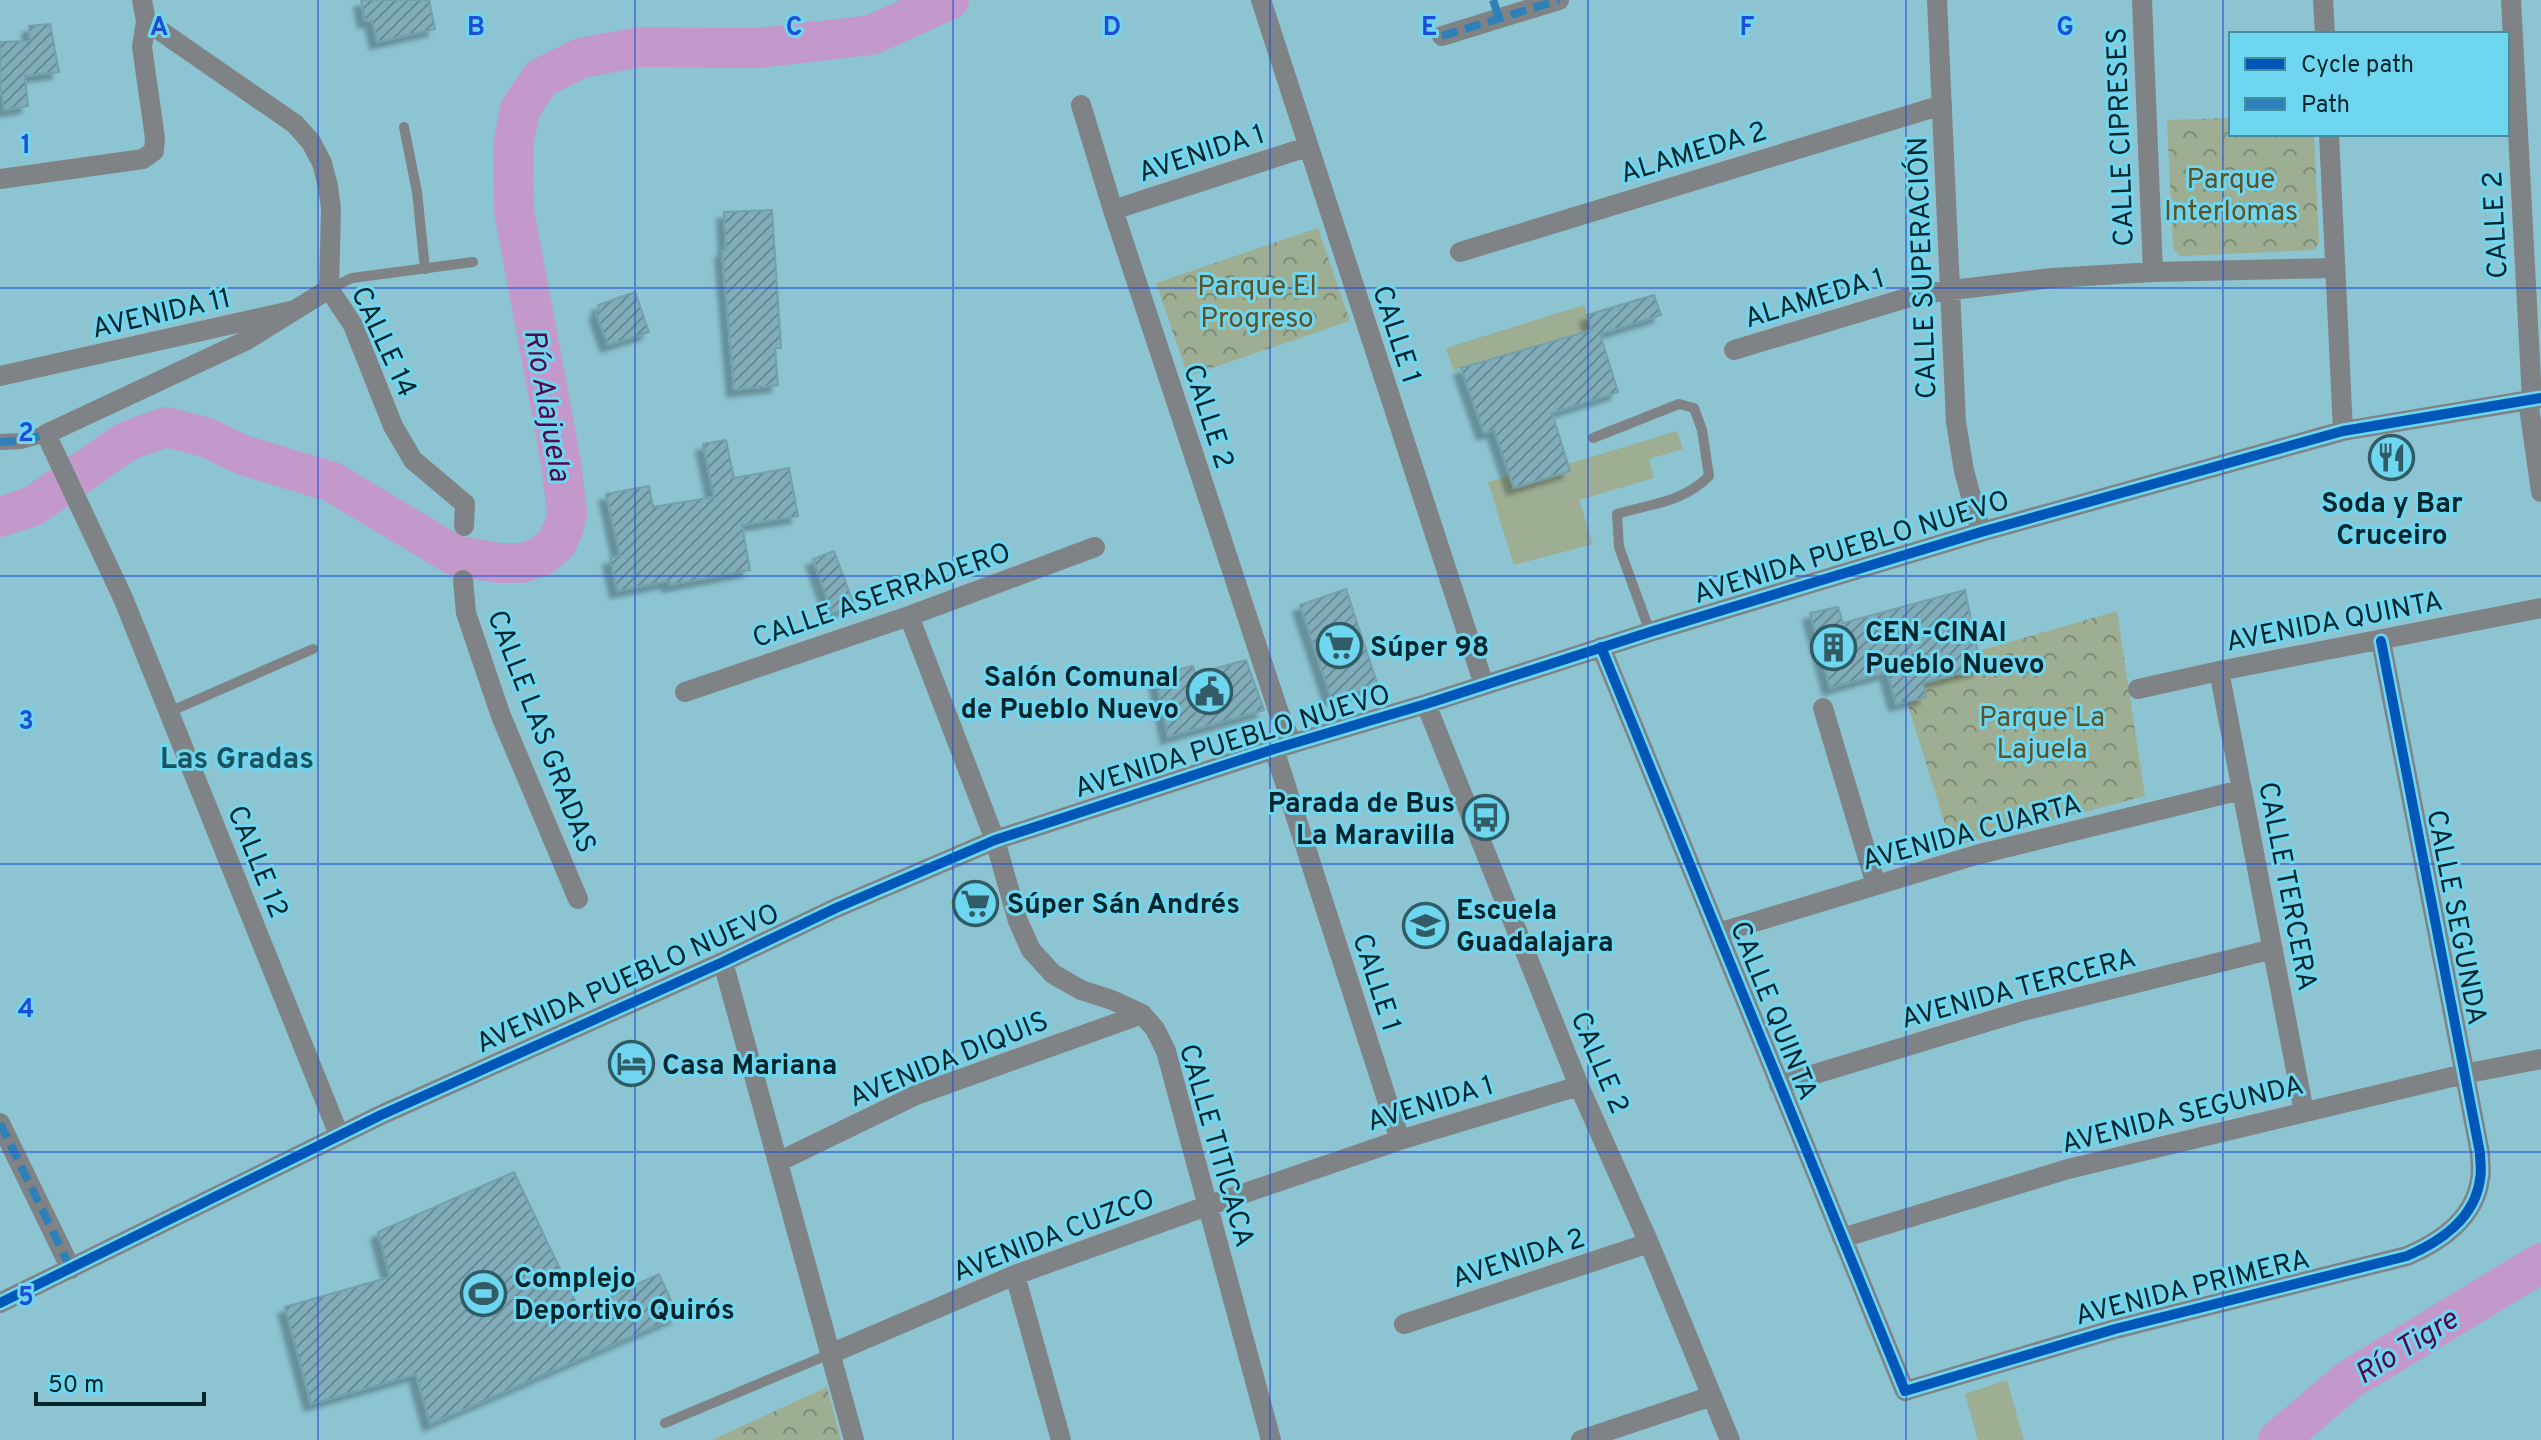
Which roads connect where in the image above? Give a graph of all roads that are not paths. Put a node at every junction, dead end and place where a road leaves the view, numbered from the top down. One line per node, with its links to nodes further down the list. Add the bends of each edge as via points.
1 (142, 0): 9 (street)
2 (1261, 0): 16 (street, CALLE 1)
3 (1559, 0): 8 (street)
4 (1937, 0): 13 (street, CALLE SUPERACIÓN)
5 (2142, 0): 23 (street, CALLE CIPRESES)
6 (2323, 0): 10 (street)
7 (2511, 0): 29 (street, CALLE 2)
8 (1496, 9): 11 (street)
9 (146, 21): 17 (street, via 142,47 154,151 143,159); 24 (street, CALLE 14, via 295,124 311,142 322,163 331,209)
10 (2325, 32)
11 (1442, 36)
12 (1081, 105): 18 (street, CALLE 2)
13 (1942, 105): 19 (street, ALAMEDA 2); 25 (street, CALLE SUPERACIÓN)
14 (404, 127): 22 (lane)
15 (2329, 136): 21 (street)
16 (1307, 147): 18 (street, AVENIDA 1); 46 (street, CALLE 1)
17 (0, 179)
18 (1113, 210): 52 (street, CALLE 2, via 1278,710)
19 (1460, 252)
20 (473, 262): 22 (lane)
21 (2335, 268): 23 (street, ALAMEDA 1); 30 (street)
22 (425, 269): 24 (lane, via 352,278)
23 (2153, 272): 25 (street, ALAMEDA 1)
24 (329, 289): 26 (street, AVENIDA 11); 35 (street, CALLE 14, via 353,325 393,426 413,460 465,504)
25 (1950, 290): 27 (street, ALAMEDA 1, via 1920,294); 36 (street, CALLE SUPERACIÓN, via 1958,446)
26 (295, 310): 28 (street, AVENIDA 11); 31 (street, via 245,341)
27 (1734, 350)
28 (0, 376)
29 (2533, 399): 30 (street, AVENIDA PUEBLO NUEVO); 34 (street, CALLE 2)
30 (2343, 431): 36 (street, AVENIDA PUEBLO NUEVO)
31 (46, 434): 33 (street); 51 (street, CALLE 12, via 123,598)
32 (1593, 438): 41 (lane, via 1679,404 1694,408 1702,430 1709,476 1699,487 1676,499 1617,514 1619,547)
33 (0, 442)
34 (2541, 492)
35 (464, 526)
36 (1981, 532): 41 (street, AVENIDA PUEBLO NUEVO)
37 (1095, 547): 40 (street, CALLE ASERRADERO)
38 (463, 580): 56 (street, CALLE LAS GRADAS, via 466,613 501,716)
39 (2541, 608): 42 (street, AVENIDA QUINTA)
40 (909, 616): 48 (street, CALLE ASERRADERO); 54 (street)
41 (1650, 632): 43 (street, AVENIDA PUEBLO NUEVO)
42 (2381, 641): 45 (street, AVENIDA QUINTA); 62 (street, CALLE SEGUNDA)
43 (1601, 647): 46 (street, AVENIDA PUEBLO NUEVO); 57 (street, CALLE QUINTA)
44 (313, 649): 51 (lane)
45 (2219, 671): 47 (street, AVENIDA QUINTA); 53 (street, CALLE TERCERA)
46 (1484, 685): 49 (street, AVENIDA PUEBLO NUEVO)
47 (2138, 689)
48 (685, 692)
49 (1426, 704): 52 (street, AVENIDA PUEBLO NUEVO); 64 (street, CALLE 2)
50 (1823, 708): 55 (street)
51 (169, 712): 67 (street, CALLE 12)
52 (1283, 746): 54 (street, AVENIDA PUEBLO NUEVO); 68 (street, CALLE 1)
53 (2241, 790): 55 (street, AVENIDA CUARTA); 58 (street, CALLE TERCERA)
54 (995, 840): 59 (street, AVENIDA PUEBLO NUEVO); 60 (street, via 1031,950 1071,985)
55 (1876, 885): 57 (street, AVENIDA CUARTA)
56 (578, 899)
57 (1718, 933): 63 (street, CALLE QUINTA)
58 (2273, 949): 63 (street, AVENIDA TERCERA, via 2023,1011); 65 (street, CALLE TERCERA)
59 (723, 962): 67 (street, AVENIDA PUEBLO NUEVO); 69 (street)
60 (1142, 1014): 69 (street, AVENIDA DIQUIS, via 916,1095); 72 (street, CALLE TITICACA, via 1166,1051)
61 (2541, 1059): 62 (street, AVENIDA SEGUNDA)
62 (2464, 1074): 65 (street, AVENIDA SEGUNDA); 71 (street, CALLE SEGUNDA, via 2480,1153)
63 (1779, 1085): 73 (street, CALLE QUINTA)
64 (1579, 1086): 68 (street, AVENIDA 1); 74 (street, CALLE 2)
65 (2304, 1112): 73 (street, AVENIDA SEGUNDA, via 2068,1169)
66 (0, 1123): 75 (street)
67 (339, 1135): 75 (street, AVENIDA PUEBLO NUEVO)
68 (1400, 1140): 70 (street, AVENIDA 1)
69 (778, 1162): 79 (street)
70 (1299, 1174): 72 (street, AVENIDA CUZCO)
71 (2473, 1202): 80 (street, AVENIDA PRIMERA, via 2454,1229 2407,1256 2115,1329)
72 (1207, 1206): 76 (street, AVENIDA CUZCO); 85 (street, CALLE TITICACA)
73 (1842, 1238): 80 (street, CALLE QUINTA)
74 (1649, 1243): 78 (street, AVENIDA 2); 81 (street, CALLE 2)
75 (71, 1269): 77 (street, AVENIDA PUEBLO NUEVO)
76 (1015, 1275): 79 (street, AVENIDA CUZCO); 84 (street)
77 (0, 1303)
78 (1404, 1324)
79 (830, 1354): 82 (lane); 83 (street)
80 (1905, 1391)
81 (1712, 1396): 86 (street); 87 (street, CALLE 2)
82 (665, 1423)
83 (854, 1440)
84 (1061, 1440)
85 (1271, 1440)
86 (1581, 1440)
87 (1730, 1440)

